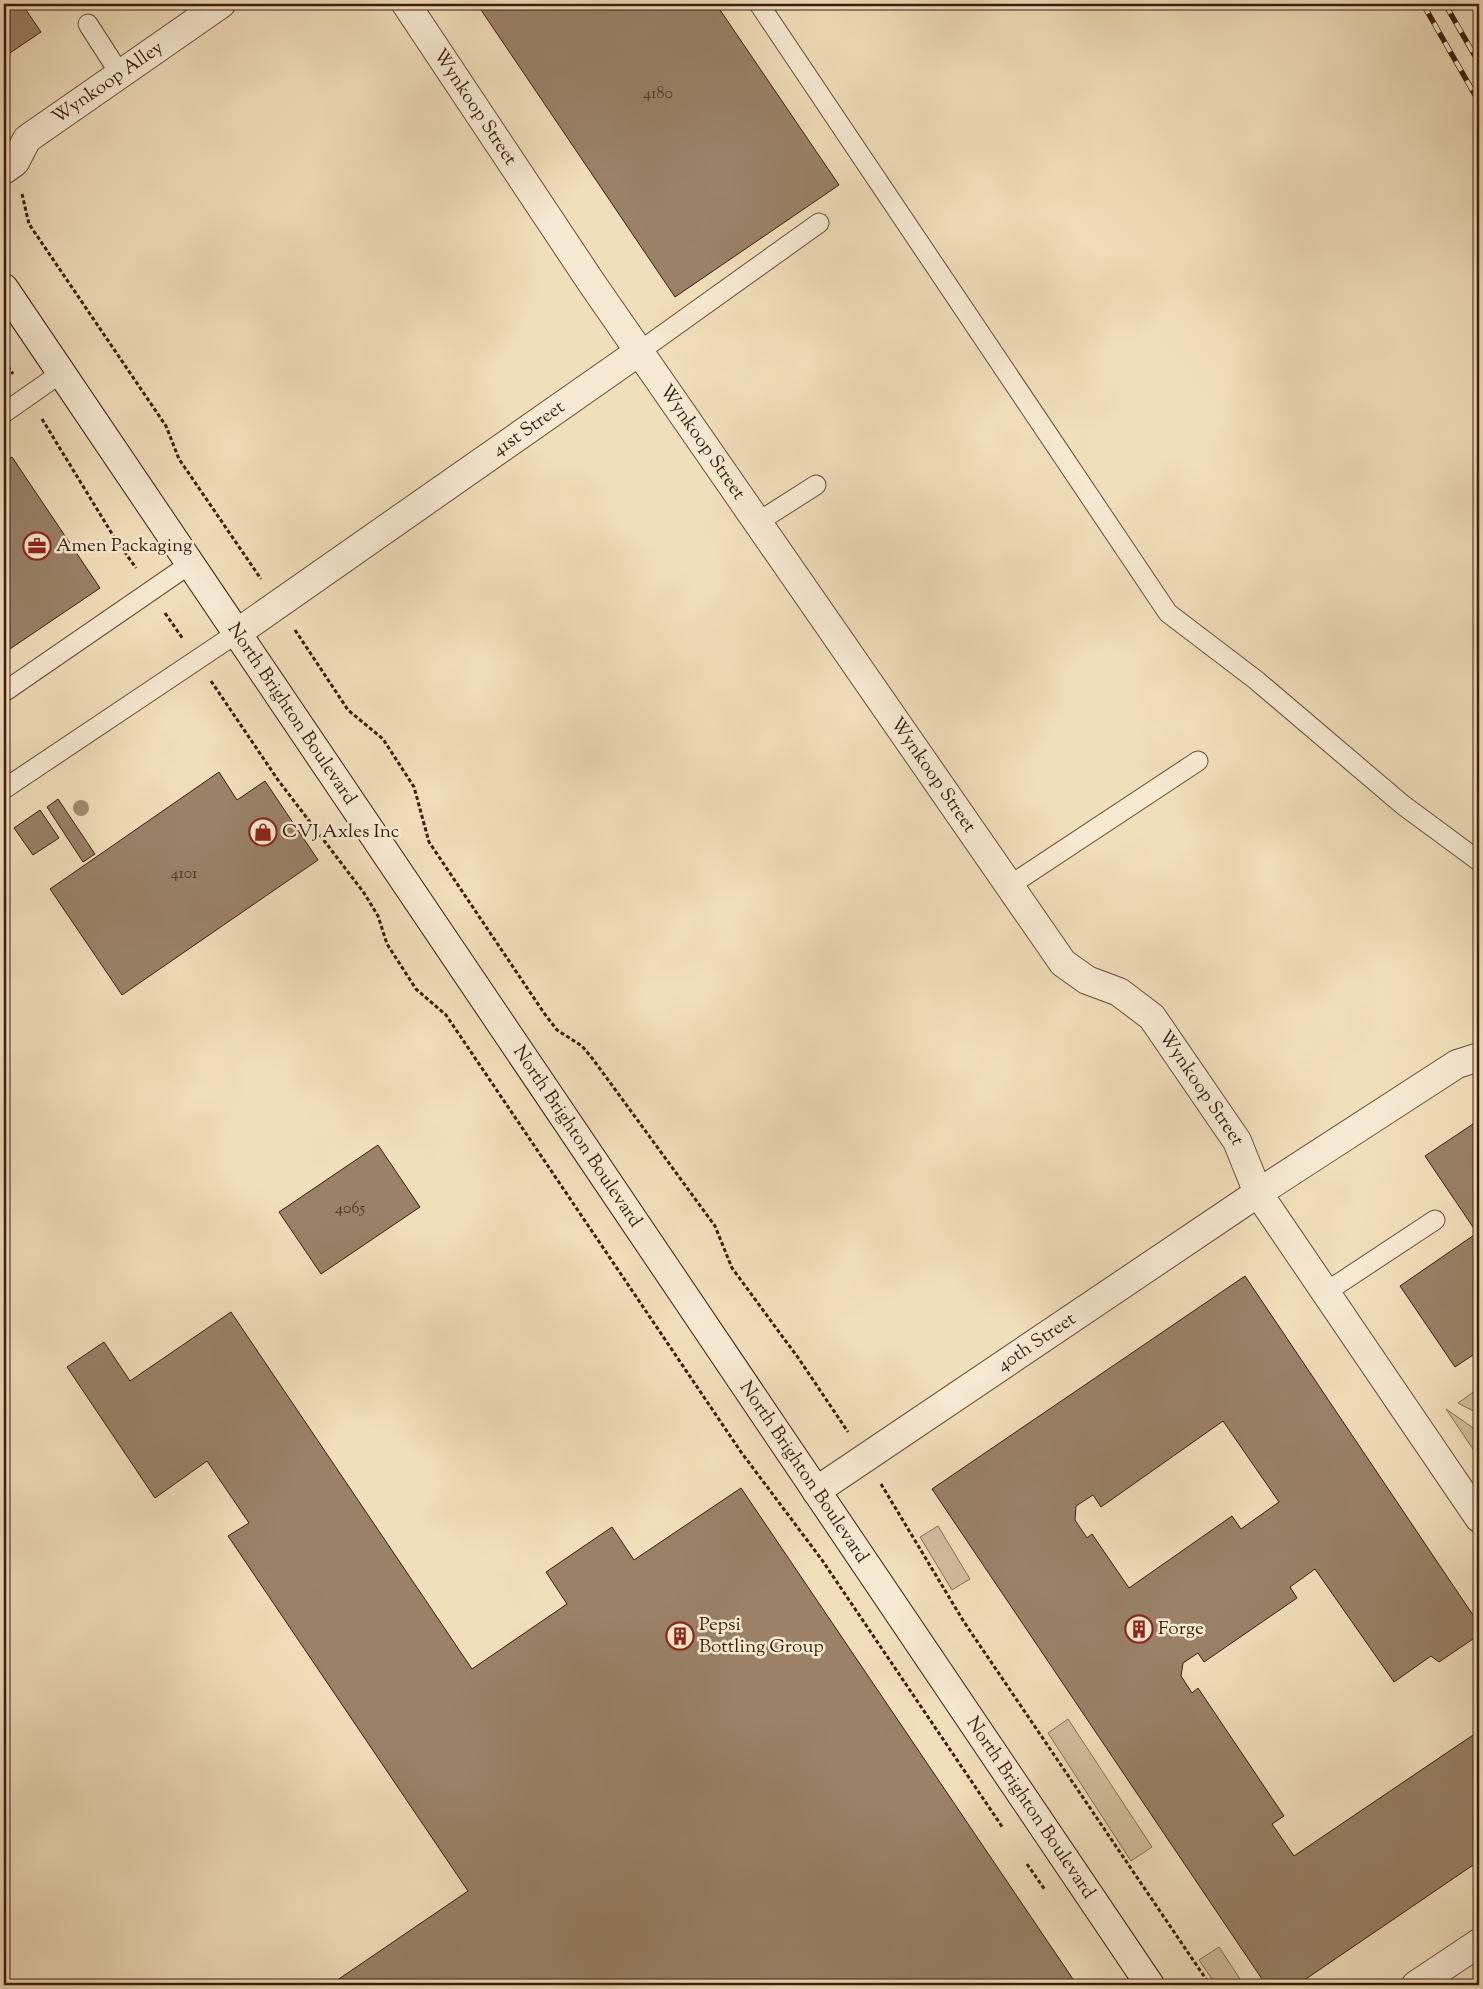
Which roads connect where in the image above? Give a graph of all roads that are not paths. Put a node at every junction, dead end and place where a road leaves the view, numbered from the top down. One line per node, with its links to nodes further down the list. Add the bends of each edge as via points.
1 (221, 4): 5 (street, Wynkoop Alley)
2 (406, 4): 10 (street, Wynkoop Street)
3 (759, 4): 20 (lane, via 1168,613 1256,680 1402,806)
4 (88, 24): 5 (lane)
5 (120, 74): 6 (street, Wynkoop Alley)
6 (15, 138): 7 (street, Wynkoop Alley, via 15,162)
7 (4, 170)
8 (819, 223): 10 (lane, 41st Street)
9 (4, 288): 11 (street, North Brighton Boulevard)
10 (640, 351): 14 (street, Wynkoop Street); 16 (street, 41st Street)
11 (61, 373): 12 (lane); 15 (street, North Brighton Boulevard)
12 (4, 413)
13 (816, 485): 14 (lane)
14 (758, 522): 21 (street, Wynkoop Street)
15 (190, 564): 16 (street, North Brighton Boulevard); 17 (lane)
16 (237, 633): 19 (lane); 26 (street, North Brighton Boulevard)
17 (4, 692)
18 (1198, 761): 21 (lane)
19 (4, 789)
20 (1479, 861)
21 (1010, 886): 23 (street, Wynkoop Street, via 1063,963 1087,980 1119,992 1152,1017 1237,1141)
22 (1479, 1057): 23 (street, 40th Street, via 1457,1064)
23 (1258, 1193): 25 (street, Wynkoop Street); 26 (street, 40th Street)
24 (1435, 1220): 25 (lane)
25 (1326, 1292): 27 (street, Wynkoop Street)
26 (816, 1491): 29 (street, North Brighton Boulevard)
27 (1479, 1518)
28 (1479, 1943): 30 (street)
29 (1150, 1985)
30 (1416, 1985)

